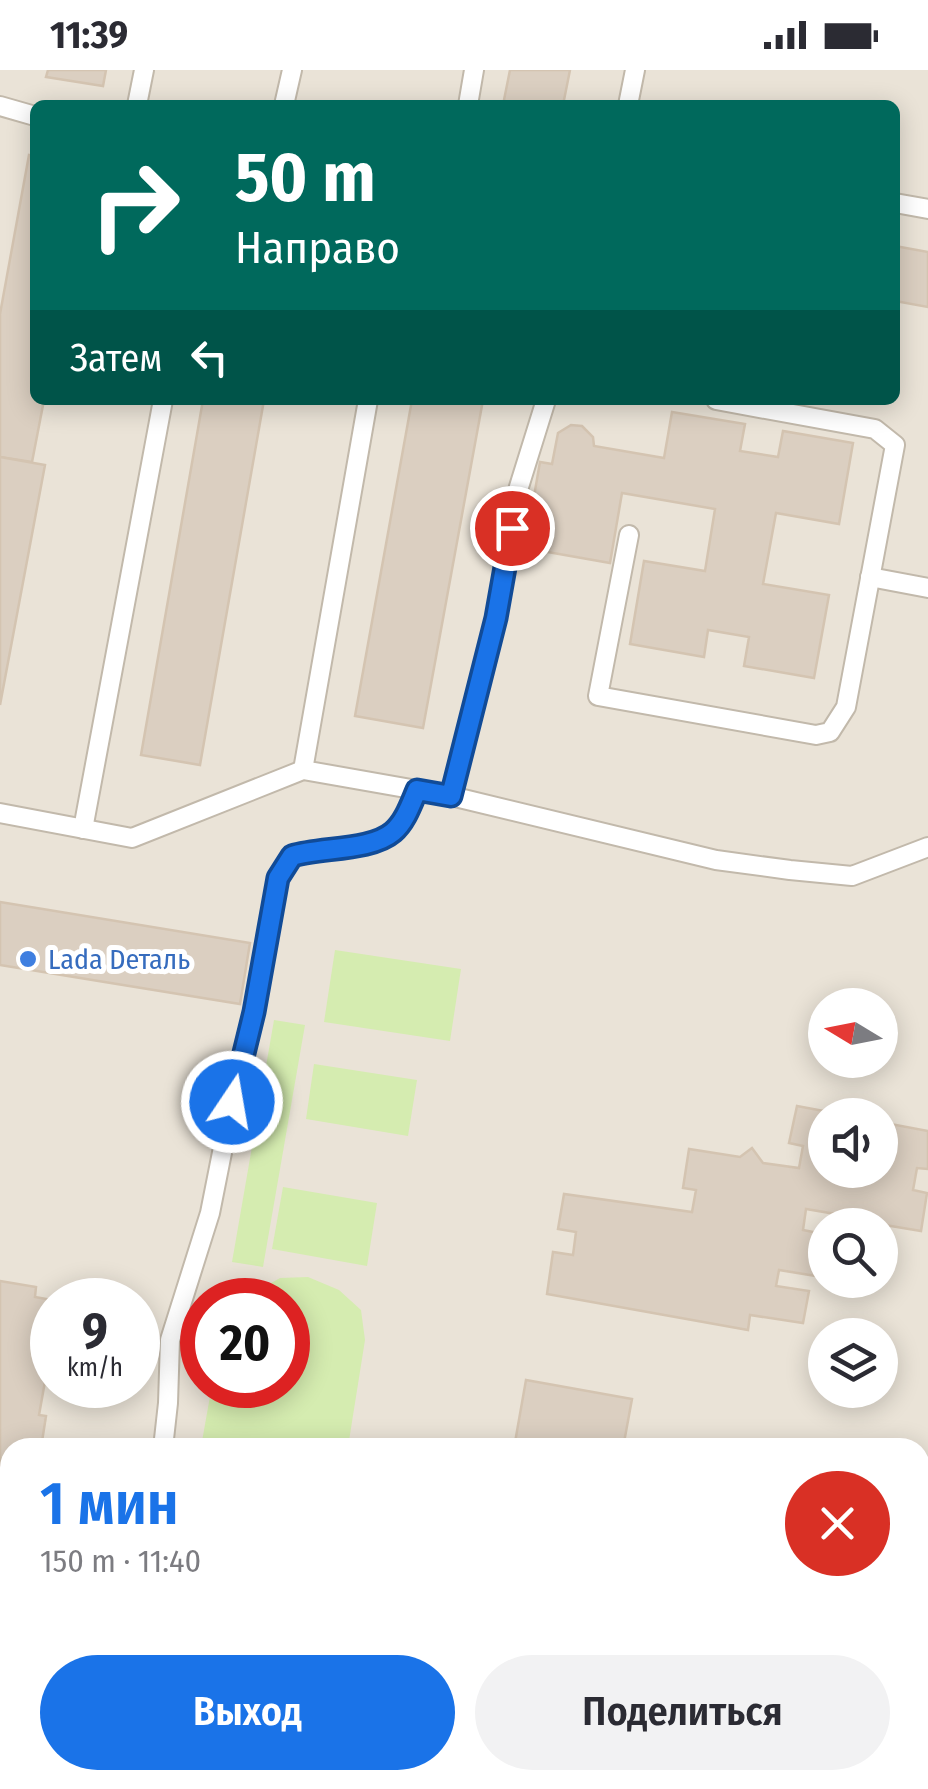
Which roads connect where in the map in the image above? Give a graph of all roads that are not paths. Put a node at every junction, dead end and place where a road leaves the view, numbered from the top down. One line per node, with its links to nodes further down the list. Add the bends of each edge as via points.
1 (144, 70): 5 (lane)
2 (292, 70): 6 (lane)
3 (474, 70): 7 (lane)
4 (635, 70): 8 (lane)
5 (137, 100)
6 (285, 100)
7 (469, 100)
8 (629, 100)
9 (0, 106): 10 (lane)
10 (30, 115)
11 (900, 204): 12 (lane)
12 (928, 209)
13 (162, 405): 24 (lane)
14 (367, 405): 20 (lane)
15 (544, 405): 22 (lane, via 518,490 496,618)
16 (743, 405): 18 (lane, via 874,429 895,444)
17 (630, 535): 18 (lane, via 598,696 816,735 830,732 846,707)
18 (870, 577): 19 (lane)
19 (928, 588)
20 (302, 770): 21 (lane); 24 (lane, via 132,838)
21 (417, 790): 22 (lane); 26 (lane, via 390,836 292,856 278,878 210,1213 170,1340)
22 (451, 796): 25 (lane, via 716,860 790,870 852,876)
23 (0, 813): 24 (lane)
24 (83, 829)
25 (928, 847)
26 (164, 1438)

